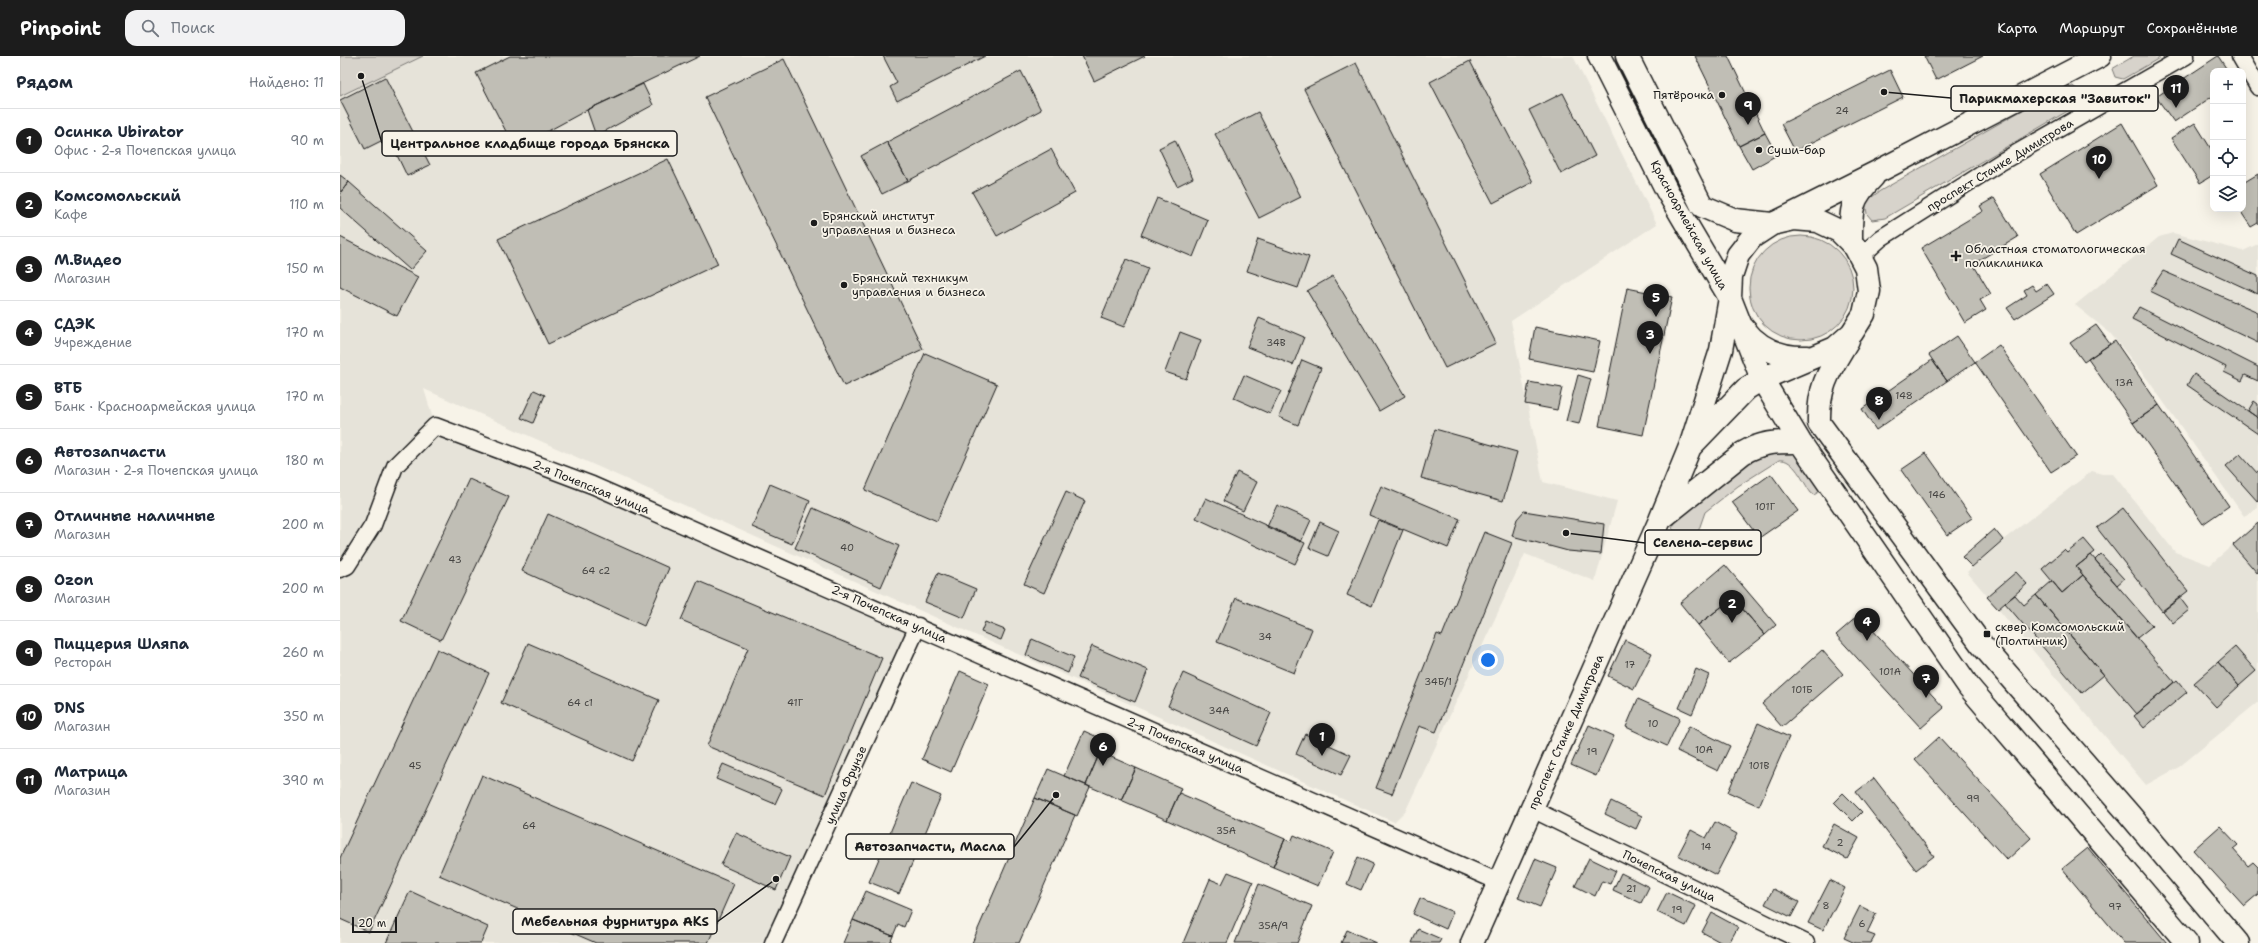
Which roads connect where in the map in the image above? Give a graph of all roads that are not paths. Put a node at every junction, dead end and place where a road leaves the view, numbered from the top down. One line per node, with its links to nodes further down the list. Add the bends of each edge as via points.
1 (1599, 56): 10 (main road, Красноармейская улица, via 1667,191)
2 (1627, 56): 8 (main road, Красноармейская улица, via 1702,206 1735,220)
3 (2100, 56): 7 (main road)
4 (2186, 56): 9 (street, проспект Станке Димитрова, via 2001,162 1881,238)
5 (2240, 56): 6 (street)
6 (2258, 86)
7 (1879, 171): 8 (main road); 9 (main road, via 1858,192 1851,210)
8 (1772, 224): 9 (main road, via 1794,219 1818,221 1839,231); 10 (main road, via 1752,237 1738,254 1731,276)
9 (1856, 250): 12 (main road, via 1866,268 1869,291 1864,314)
10 (1730, 298): 11 (main road); 16 (main road, Красноармейская улица, via 1721,350)
11 (1737, 320): 13 (main road, via 1751,338 1769,351 1791,357); 14 (main road)
12 (1852, 334): 13 (main road, via 1835,348); 26 (main road, via 1827,375 1818,401 1819,422 1981,644)
13 (1814, 356): 14 (main road)
14 (1762, 379): 15 (main road); 16 (main road, via 1746,389)
15 (1800, 442): 17 (main road, проспект Станке Димитрова, via 1767,442 1747,450); 25 (main road, via 1969,686)
16 (1690, 447): 17 (main road, проспект Станке Димитрова)
17 (1660, 520): 20 (main road, проспект Станке Димитрова)
18 (340, 569): 19 (street, 2-я Почепская улица, via 347,566 373,525 396,466 435,426 592,485)
19 (918, 626): 21 (street, 2-я Почепская улица); 22 (street, улица Фрунзе)
20 (1532, 809): 21 (main road, проспект Станке Димитрова); 24 (street, Почепская улица)
21 (1499, 882): 23 (main road, проспект Станке Димитрова)
22 (773, 943)
23 (1472, 943)
24 (1806, 943)
25 (2187, 943)
26 (2238, 943)

